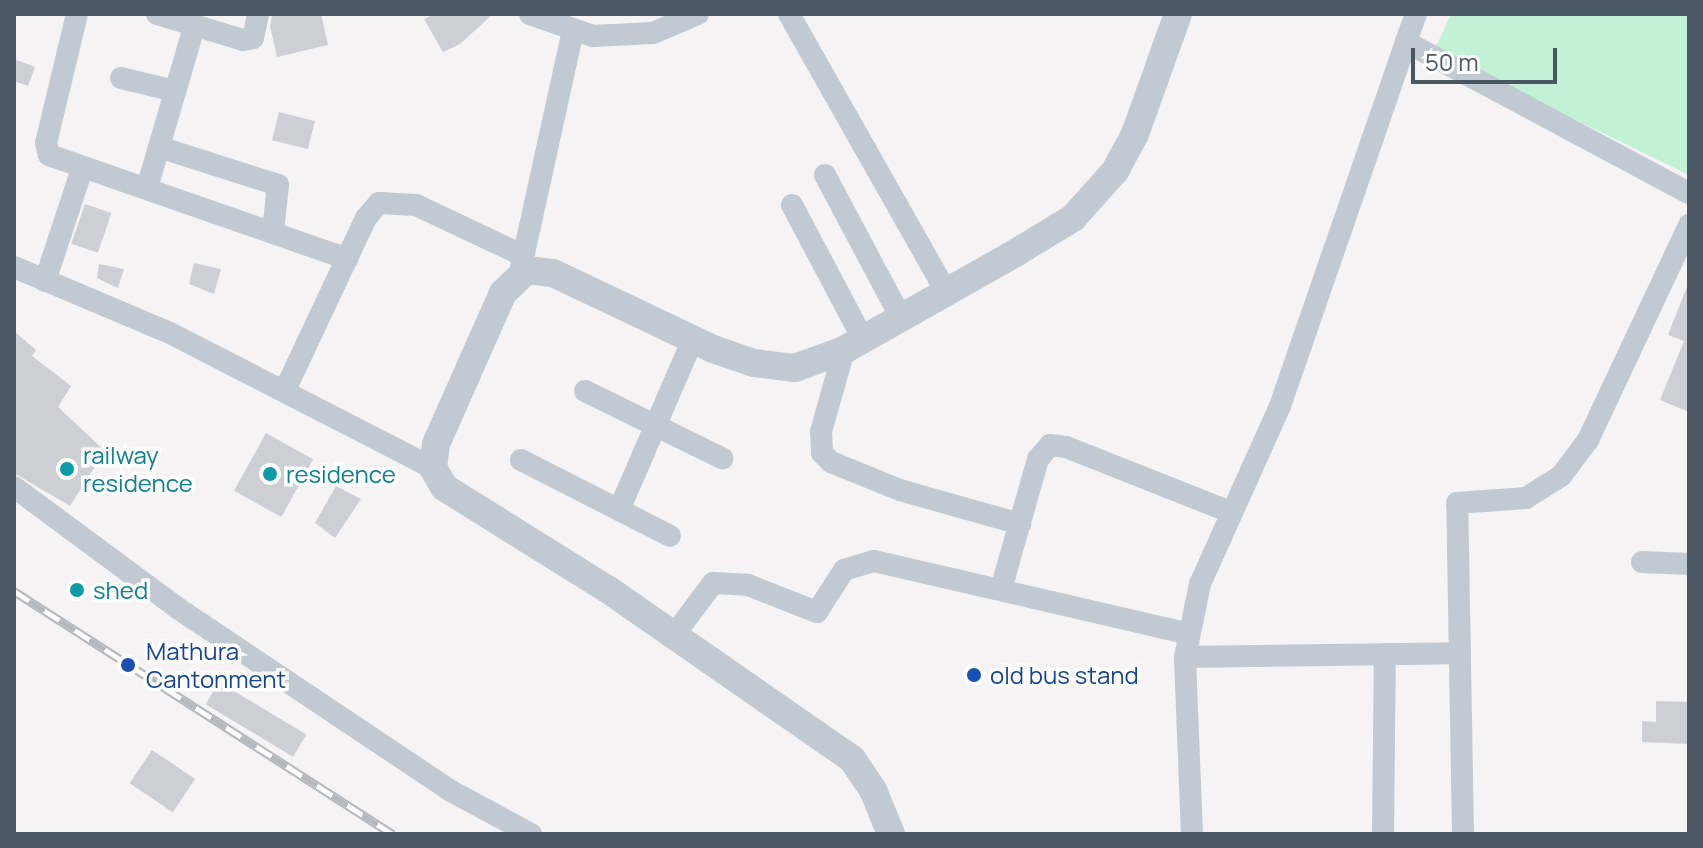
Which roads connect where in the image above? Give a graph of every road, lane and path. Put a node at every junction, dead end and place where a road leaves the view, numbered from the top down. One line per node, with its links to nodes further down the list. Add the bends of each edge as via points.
1 (77, 14): 15 (street, via 46,143 55,160)
2 (157, 14): 9 (street)
3 (258, 14): 9 (street, via 250,40)
4 (530, 14): 10 (street)
5 (698, 14): 10 (street, via 653,33 593,36)
6 (789, 14): 26 (street)
7 (1178, 14): 26 (street, via 1135,134 1094,200 1073,218)
8 (1416, 14): 11 (street)
9 (185, 22): 13 (street)
10 (573, 30): 23 (street)
11 (1406, 42): 18 (street); 38 (street, via 1280,406)
12 (121, 78): 13 (street)
13 (175, 91): 14 (street)
14 (159, 147): 17 (street); 21 (street, via 278,185)
15 (82, 169): 17 (street); 25 (street)
16 (825, 175): 27 (street)
17 (147, 188): 21 (street)
18 (1689, 193)
19 (792, 205): 29 (street)
20 (1689, 225): 46 (street, via 1588,440 1561,476 1526,498 1457,503)
21 (273, 232): 22 (street)
22 (347, 259): 23 (street, via 366,218 379,203 390,200 416,205); 30 (street)
23 (522, 264): 28 (street, via 553,273); 35 (street, via 499,301 436,444)
24 (14, 267): 25 (street)
25 (45, 281): 30 (street, via 170,333)
26 (946, 291): 27 (street)
27 (900, 316): 29 (street)
28 (692, 341): 29 (street, via 775,368 795,368); 32 (street)
29 (853, 345): 39 (street, via 821,432 822,453 831,462 900,490)
30 (285, 390): 35 (street)
31 (585, 391): 32 (street)
32 (655, 426): 33 (street); 37 (street)
33 (722, 458)
34 (521, 460): 37 (street)
35 (433, 468): 45 (street, via 444,487)
36 (14, 487): 49 (street, via 189,616 451,791)
37 (619, 510): 40 (street)
38 (1230, 512): 39 (street, via 1057,445 1038,459); 44 (street, via 1200,584)
39 (1020, 524): 43 (street)
40 (670, 536)
41 (1642, 562): 42 (street)
42 (1689, 564)
43 (1001, 589): 44 (street); 45 (street, via 894,563 859,562 844,570 823,607 812,613 728,580 703,591)
44 (1189, 634): 48 (street)
45 (674, 635): 50 (street, via 852,759 873,790)
46 (1460, 653): 47 (street); 53 (street)
47 (1385, 654): 48 (street); 52 (street)
48 (1185, 657): 51 (street)
49 (531, 834)
50 (891, 834)
51 (1192, 834)
52 (1383, 834)
53 (1463, 834)

